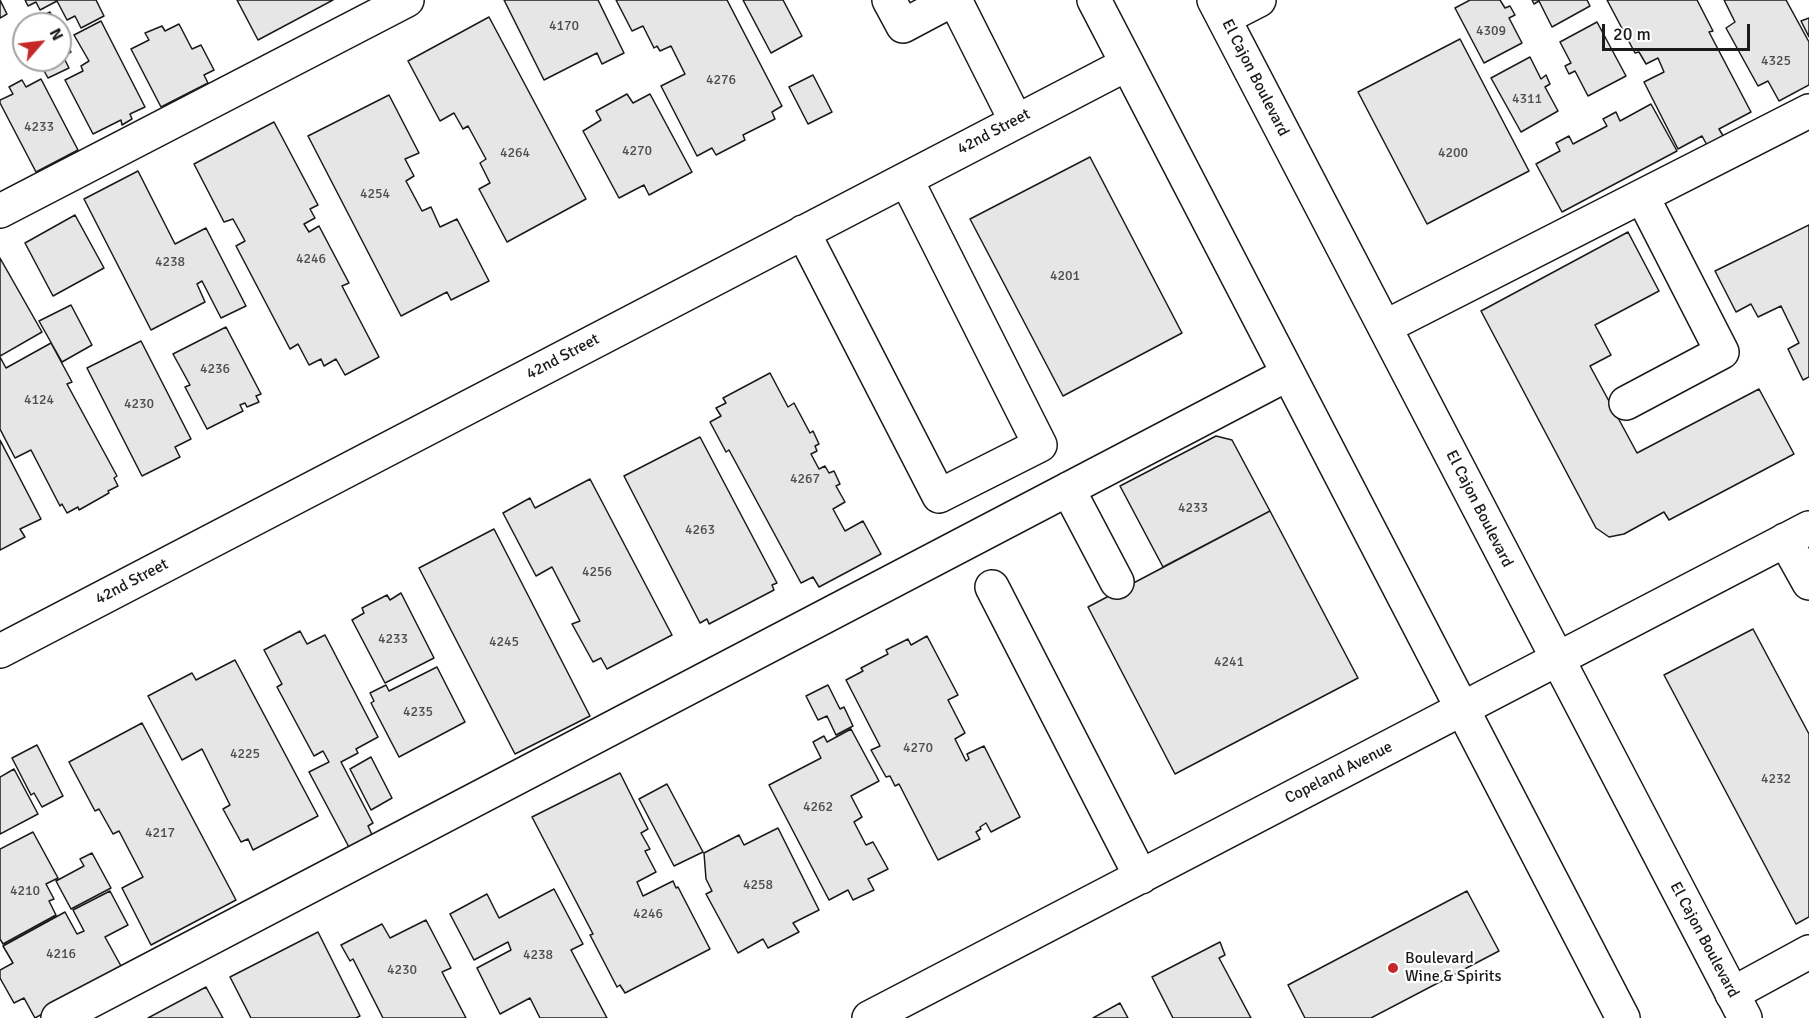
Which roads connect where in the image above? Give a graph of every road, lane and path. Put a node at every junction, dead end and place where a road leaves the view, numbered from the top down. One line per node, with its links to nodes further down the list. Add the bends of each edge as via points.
1 (407, 0): 12 (street)
2 (889, 0): 3 (street, via 903,26)
3 (953, 0): 9 (street)
4 (1094, 0): 7 (street)
5 (1259, 0): 6 (street)
6 (1219, 9): 14 (street, El Cajon Boulevard)
7 (1127, 64): 9 (street, 42nd Street); 15 (street)
8 (1809, 111): 11 (street)
9 (1016, 121): 10 (street, 42nd Street)
10 (906, 179): 13 (street, 42nd Street); 13 (street, via 1040,445 939,496)
11 (1642, 196): 14 (street); 16 (street, via 1722,351)
12 (0, 211)
13 (803, 232): 22 (street, 42nd Street)
14 (1385, 327): 23 (street, El Cajon Boulevard)
15 (1288, 374): 17 (street); 24 (street)
16 (1626, 403)
17 (1068, 489): 19 (street); 28 (street)
18 (1797, 534): 20 (street); 23 (street, Copeland Avenue)
19 (1117, 582)
20 (1809, 583)
21 (992, 587): 25 (street)
22 (0, 651)
23 (1558, 659): 24 (street, Copeland Avenue); 27 (street, El Cajon Boulevard)
24 (1462, 709): 25 (street, Copeland Avenue); 30 (street)
25 (1141, 877): 29 (street, Copeland Avenue)
26 (1809, 952): 27 (street)
27 (1738, 1006)
28 (58, 1018)
29 (869, 1018)
30 (1623, 1018)

